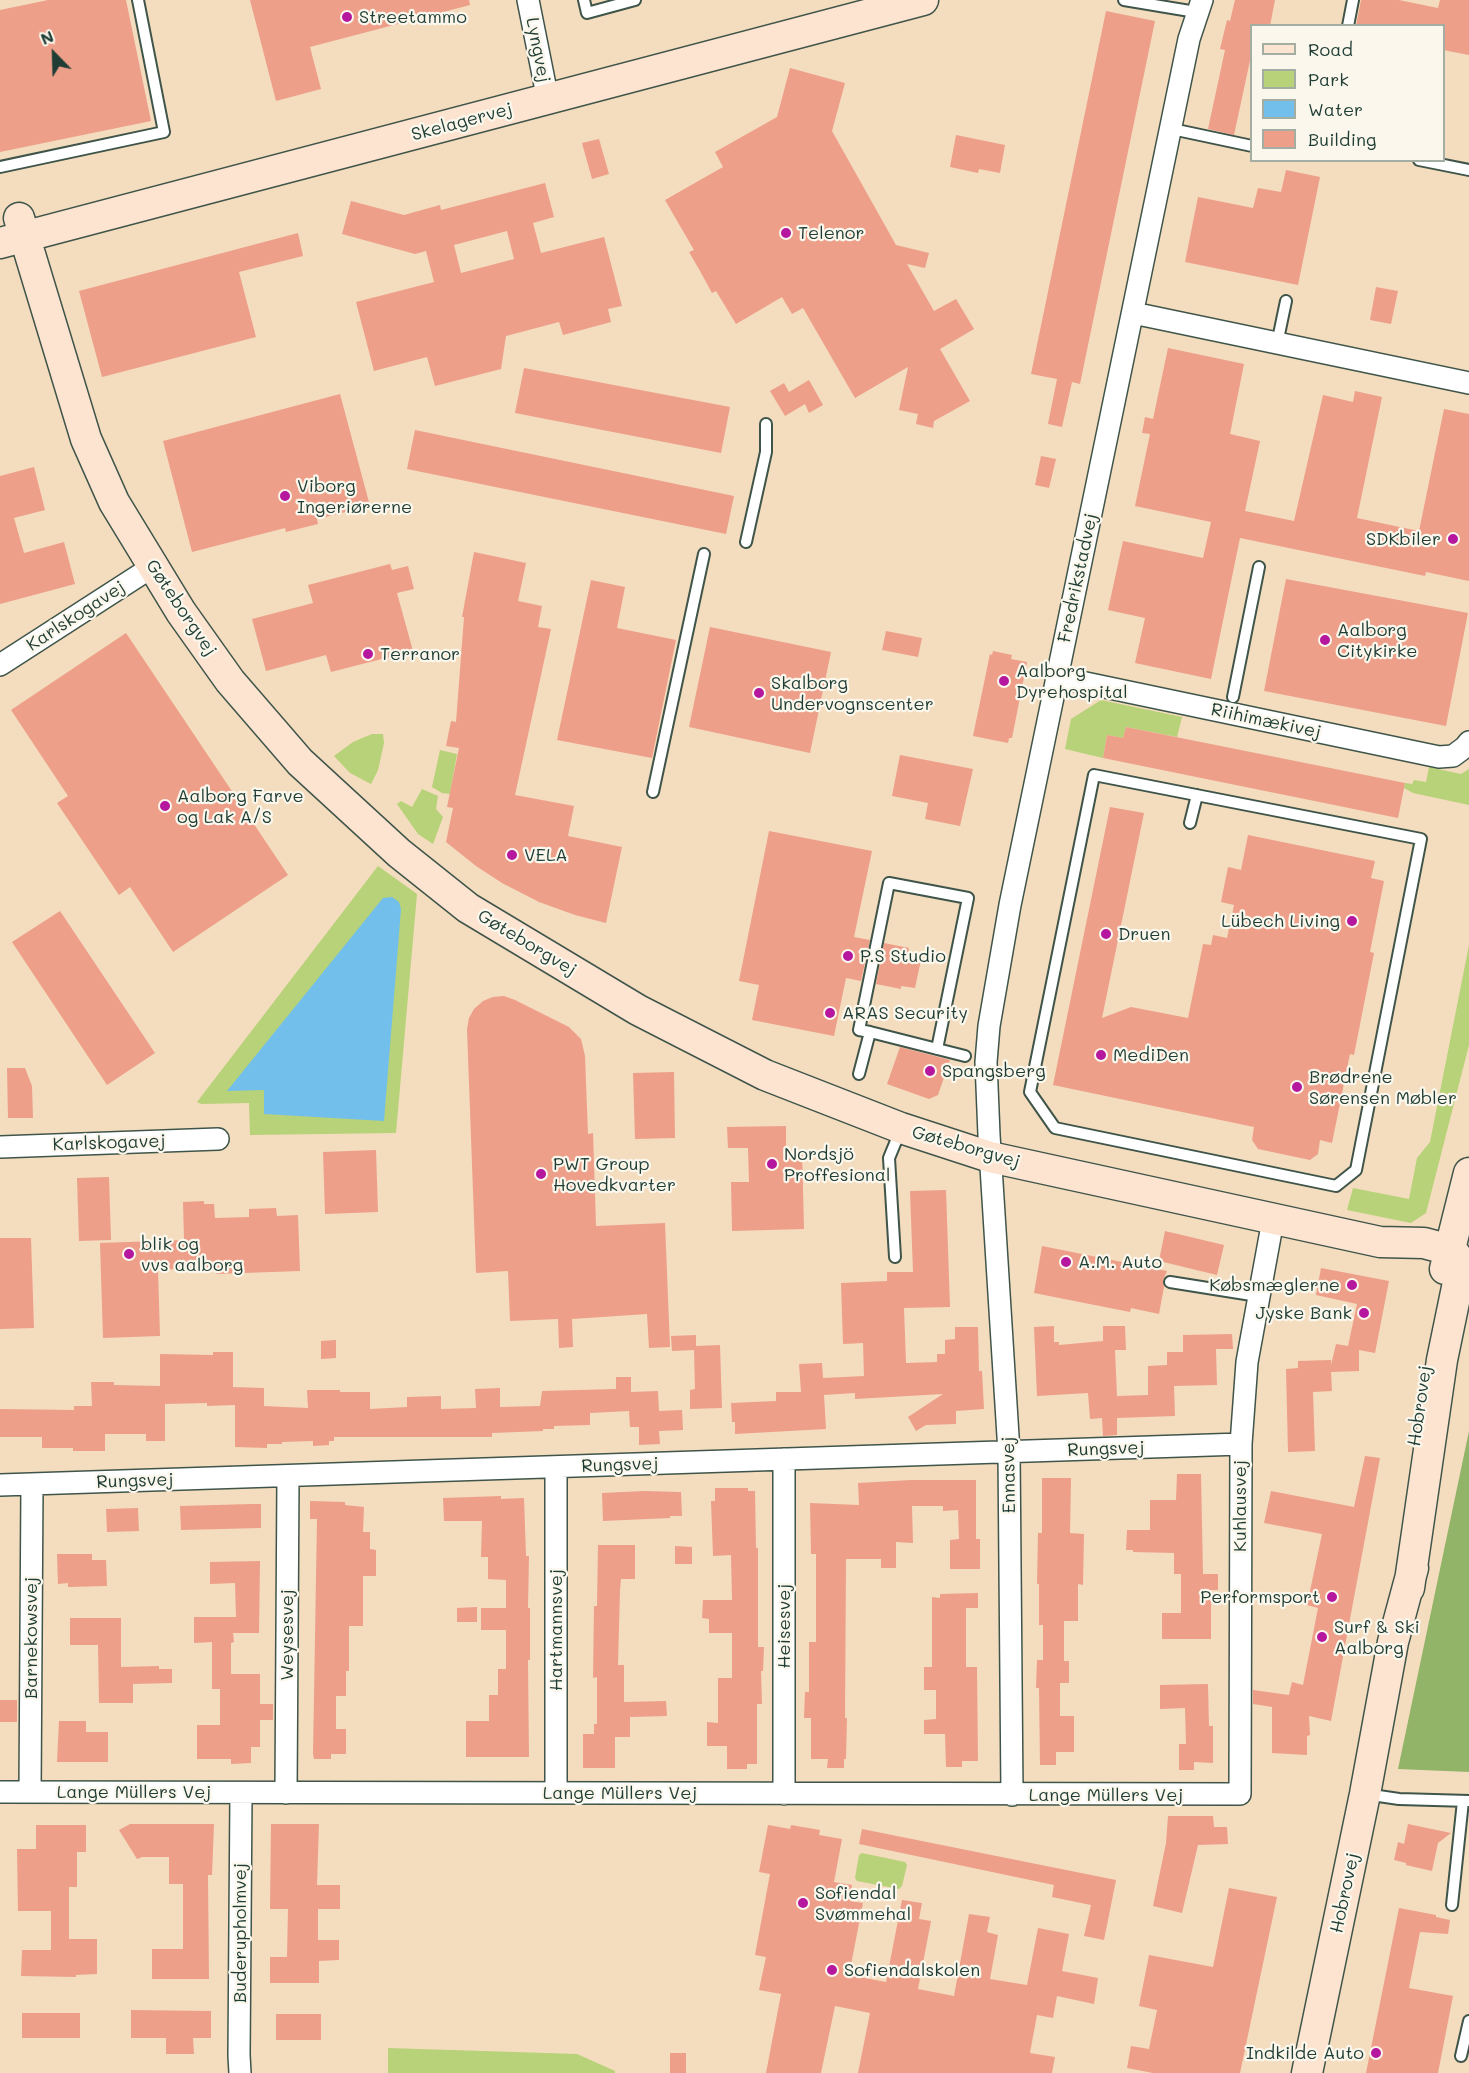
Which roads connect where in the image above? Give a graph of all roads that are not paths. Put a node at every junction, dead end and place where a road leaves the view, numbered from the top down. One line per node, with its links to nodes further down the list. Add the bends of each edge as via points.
1 (138, 0): 15 (lane, via 164,132)
2 (528, 0): 11 (street, Lyngvej)
3 (584, 0): 4 (lane, via 587,13)
4 (635, 0)
5 (849, 0): 11 (street, Skelagervej)
6 (923, 0): 11 (street, Skelagervej)
7 (1124, 0): 9 (lane)
8 (1353, 0): 10 (lane)
9 (1194, 4): 12 (street, Fredrikstadvej)
10 (1348, 24)
11 (546, 90): 17 (street, Skelagervej)
12 (1172, 129): 13 (lane); 19 (street, Fredrikstadvej)
13 (1250, 146)
14 (1429, 162): 16 (lane)
15 (0, 167)
16 (1469, 170)
17 (11, 230): 25 (street, Gøteborgvej, via 86,439 114,502)
18 (1286, 301): 20 (lane)
19 (1133, 314): 20 (street); 28 (street, Fredrikstadvej)
20 (1277, 344): 21 (street)
21 (1469, 383)
22 (766, 424): 23 (lane, via 766,452)
23 (746, 542)
24 (704, 554): 31 (lane)
25 (152, 567): 27 (street, Karlskogavej); 38 (street, Gøteborgvej, via 230,681 300,762 399,853 459,900 638,1010 765,1075)
26 (1260, 567): 29 (lane)
27 (0, 665)
28 (1058, 677): 30 (street, Riihimækivej, via 1438,757 1453,756); 41 (street, Fredrikstadvej, via 1010,904 989,1026 986,1062)
29 (1233, 697)
30 (1469, 742)
31 (652, 792)
32 (1197, 795): 32 (lane, via 1421,839 1356,1170 1336,1186 1055,1128 1030,1092 1094,775); 33 (lane)
33 (1190, 823)
34 (870, 1032): 35 (lane); 35 (lane, via 859,1030 889,883 968,898); 37 (lane)
35 (937, 1049): 36 (lane)
36 (965, 1056)
37 (859, 1074)
38 (901, 1128): 41 (street, Gøteborgvej); 44 (lane, via 889,1158)
39 (218, 1139): 40 (street, Karlskogavej)
40 (0, 1148)
41 (990, 1156): 43 (street, Gøteborgvej); 50 (street, Ennasvej)
42 (1469, 1173): 45 (street, Hobrovej)
43 (1273, 1220): 45 (street, Gøteborgvej, via 1380,1242 1424,1244); 47 (street, Kuhlausvej)
44 (895, 1257)
45 (1456, 1268): 56 (street); 57 (street, Hobrovej, via 1424,1373 1396,1584)
46 (1170, 1282): 47 (lane)
47 (1258, 1296): 49 (street, Kuhlausvej, via 1247,1362)
48 (1469, 1319): 56 (street, Hobrovej, via 1456,1362)
49 (1241, 1444): 50 (street, Rungsvej); 64 (street, Kuhlausvej)
50 (1009, 1452): 51 (street, Rungsvej); 66 (street, Ennasvej)
51 (784, 1459): 52 (street, Rungsvej); 63 (street, Heisesvej)
52 (556, 1467): 53 (street, Rungsvej); 60 (street, Hartmannsvej)
53 (288, 1476): 54 (street, Rungsvej); 62 (street, Weysesvej)
54 (32, 1484): 55 (street, Rungsvej); 59 (street, Barnekowsvej)
55 (0, 1485)
56 (1409, 1588): 57 (street, Hobrovej)
57 (1393, 1642): 65 (street, Hobrovej)
58 (0, 1792): 59 (street, Lange Müllers Vej)
59 (30, 1792): 61 (street, Lange Müllers Vej)
60 (556, 1792): 62 (street, Lange Müllers Vej); 63 (street, Lange Müllers Vej)
61 (241, 1793): 62 (street, Lange Müllers Vej); 71 (street, Buderupholmvej)
62 (286, 1793)
63 (784, 1794): 66 (street, Lange Müllers Vej)
64 (1240, 1794): 66 (street, Lange Müllers Vej)
65 (1365, 1794): 67 (lane); 72 (street, Hobrovej)
66 (1012, 1795)
67 (1466, 1801): 68 (lane)
68 (1452, 1905)
69 (1469, 2021): 70 (lane)
70 (1461, 2056)
71 (240, 2073)
72 (1307, 2073)

